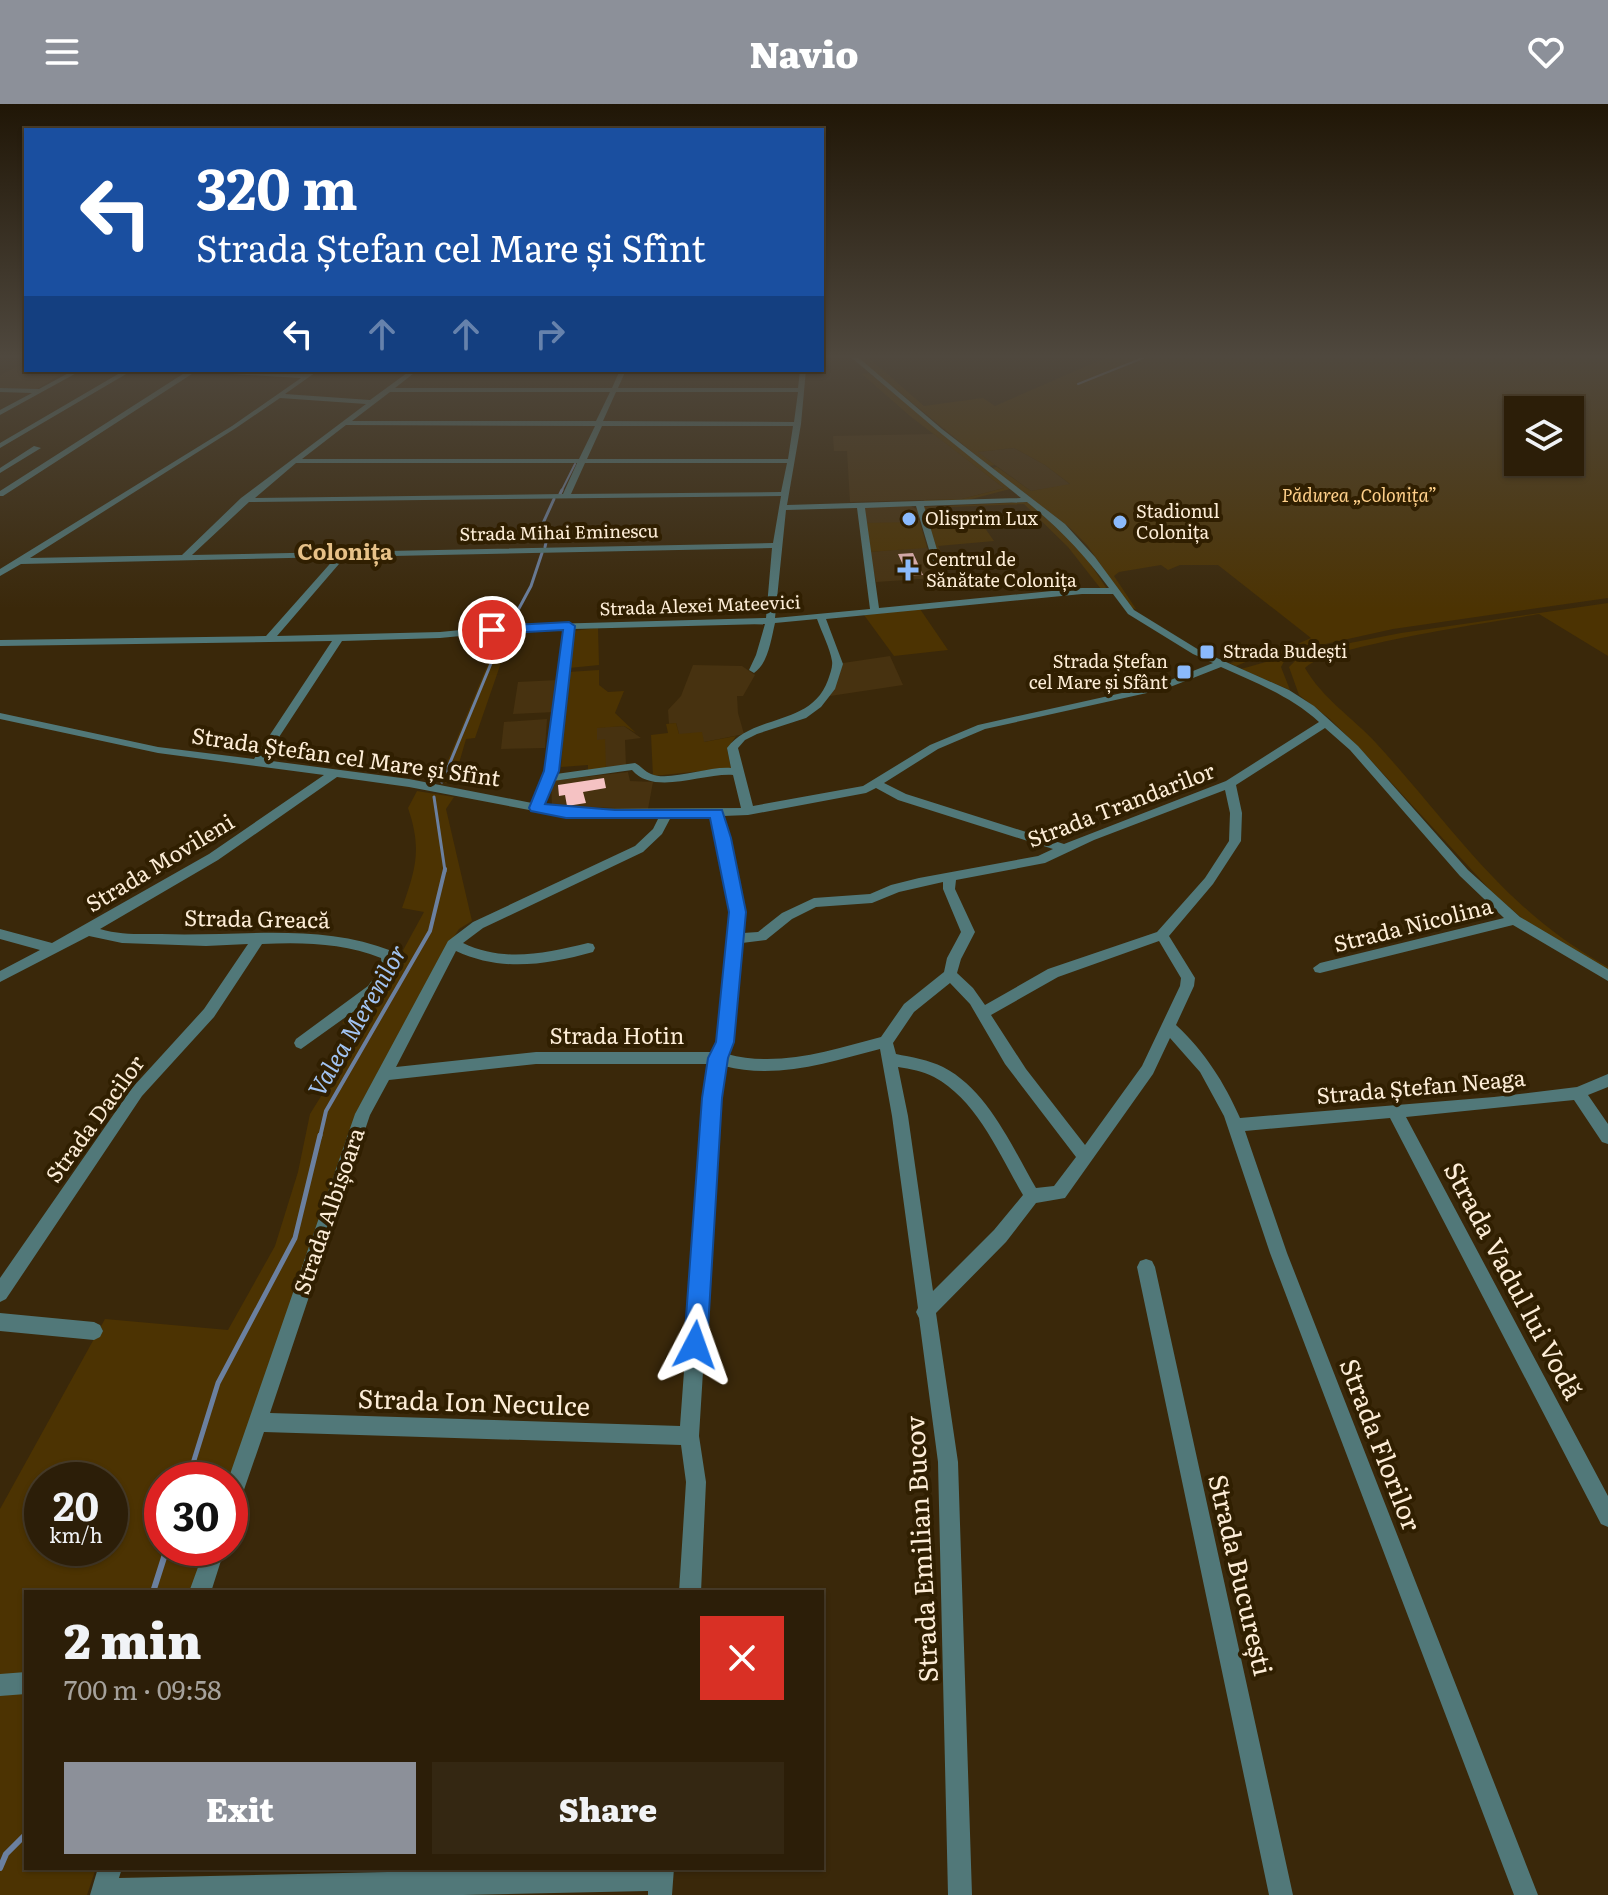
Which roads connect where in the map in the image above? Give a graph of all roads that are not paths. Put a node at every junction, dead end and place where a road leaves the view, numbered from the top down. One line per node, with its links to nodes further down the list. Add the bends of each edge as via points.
1 (82, 442): 13 (street)
2 (211, 442): 25 (street)
3 (319, 442): 8 (street)
4 (590, 442): 10 (street)
5 (794, 442): 9 (street)
6 (958, 442): 12 (street)
7 (37, 448): 11 (street)
8 (295, 461): 10 (street); 16 (street)
9 (790, 461): 10 (street); 14 (street)
10 (581, 462): 15 (street)
11 (0, 471)
12 (1017, 490): 17 (street); 18 (street)
13 (0, 494)
14 (784, 494): 15 (street); 21 (street)
15 (566, 497): 16 (street)
16 (244, 500): 24 (street)
17 (1030, 500): 18 (street); 28 (street, via 1071,534)
18 (966, 503): 19 (street)
19 (919, 504): 20 (street); 26 (street)
20 (861, 506): 21 (street); 29 (street)
21 (783, 508): 22 (street)
22 (776, 545): 23 (street, Strada Mihai Eminescu); 31 (street)
23 (343, 554): 24 (street, Strada Mihai Eminescu); 34 (street)
24 (185, 557): 25 (street, Strada Mihai Eminescu)
25 (20, 561): 27 (street)
26 (937, 563)
27 (0, 573)
28 (1113, 591): 29 (street, Strada Alexei Mateevici); 36 (street, via 1141,621)
29 (875, 612): 30 (street, Strada Alexei Mateevici)
30 (821, 618): 31 (street, Strada Alexei Mateevici); 41 (street, via 838,664 825,698 799,717 735,741)
31 (771, 621): 32 (street, Strada Alexei Mateevici); 37 (street)
32 (569, 626): 33 (street, Strada Alexei Mateevici); 43 (street)
33 (339, 638): 34 (street, Strada Alexei Mateevici); 40 (street)
34 (268, 640): 35 (street, Strada Alexei Mateevici)
35 (0, 643)
36 (1220, 664): 39 (street, via 1285,692); 44 (street, Strada Ștefan cel Mare și Sfînt, via 1161,687 982,727 934,747)
37 (754, 670)
38 (0, 716): 40 (street, Strada Ștefan cel Mare și Sfînt, via 158,750)
39 (1327, 722): 45 (street, Strada Trandarilor); 52 (street, via 1464,873)
40 (256, 764): 42 (street, Strada Ștefan cel Mare și Sfînt)
41 (738, 772): 43 (street, via 662,779 646,778 635,766); 47 (street)
42 (335, 773): 46 (street, Strada Ștefan cel Mare și Sfînt); 53 (street, Strada Movileni, via 232,847)
43 (550, 778): 46 (street)
44 (877, 784): 47 (street, Strada Ștefan cel Mare și Sfînt); 50 (street, via 902,797)
45 (1230, 784): 50 (street, Strada Trandarilor); 55 (street, via 1235,841)
46 (536, 808): 49 (street, Strada Ștefan cel Mare și Sfînt)
47 (748, 811): 48 (street, Strada Ștefan cel Mare și Sfînt)
48 (716, 813): 49 (street, Strada Ștefan cel Mare și Sfînt); 57 (street, via 738,912)
49 (666, 814): 58 (street, via 658,831 639,849)
50 (1062, 848): 51 (street, Strada Trandarilor, via 1041,860)
51 (950, 877): 57 (street, Strada Trandarilor, via 872,898 814,903 761,937); 62 (street, via 949,889 968,932)
52 (1515, 920): 61 (street, Strada Nicolina); 63 (street)
53 (90, 931): 56 (street, Strada Greacă, via 137,938); 60 (street, Strada Movileni)
54 (0, 934): 60 (street)
55 (1162, 935): 65 (street, via 1053,973); 66 (street, via 1188,978)
56 (259, 938): 67 (street, Strada Greacă, via 344,943 378,950 390,960 385,977 373,990); 79 (street, Strada Dacilor, via 209,1013 137,1092)
57 (735, 938): 69 (street, via 725,1042)
58 (458, 940): 59 (street, via 475,956 506,963); 70 (street, Strada Albișoara)
59 (588, 948)
60 (54, 949): 64 (street, Strada Movileni)
61 (1320, 968)
62 (950, 975): 65 (street); 68 (street, via 909,1008)
63 (1608, 976)
64 (0, 977)
65 (985, 1012): 76 (street, via 1000,1044)
66 (1168, 1027): 74 (street, Strada Florilor, via 1203,1062); 76 (street, via 1148,1070)
67 (301, 1043)
68 (889, 1050): 69 (street, Strada Hotin, via 774,1067 739,1066); 77 (street, via 958,1085); 80 (street, Strada Emilian Bucov)
69 (718, 1058): 70 (street, Strada Hotin, via 536,1058); 84 (street)
70 (383, 1074): 83 (street, Strada Albișoara, via 363,1114)
71 (1608, 1080): 72 (street, Strada Ștefan Neaga)
72 (1578, 1093): 73 (street, Strada Ștefan Neaga); 75 (street)
73 (1395, 1112): 74 (street, Strada Ștefan Neaga); 86 (street, Strada Vadul lui Vodă)
74 (1235, 1125): 96 (street, Strada Florilor)
75 (1608, 1137)
76 (1084, 1156): 77 (street, via 1059,1193)
77 (1032, 1196): 80 (street)
78 (1146, 1267): 95 (street, Strada București)
79 (0, 1293)
80 (925, 1312): 94 (street, Strada Emilian Bucov, via 948,1462)
81 (0, 1322): 82 (street)
82 (94, 1331)
83 (257, 1422): 84 (street, Strada Ion Neculce); 85 (street, Strada Albișoara)
84 (689, 1436): 89 (street, via 696,1482)
85 (244, 1462)
86 (1608, 1517)
87 (209, 1566): 88 (street)
88 (201, 1590)
89 (690, 1590)
90 (24, 1683): 91 (street)
91 (0, 1685)
92 (661, 1880): 93 (street)
93 (105, 1885)
94 (960, 1895)
95 (1281, 1895)
96 (1526, 1895)

